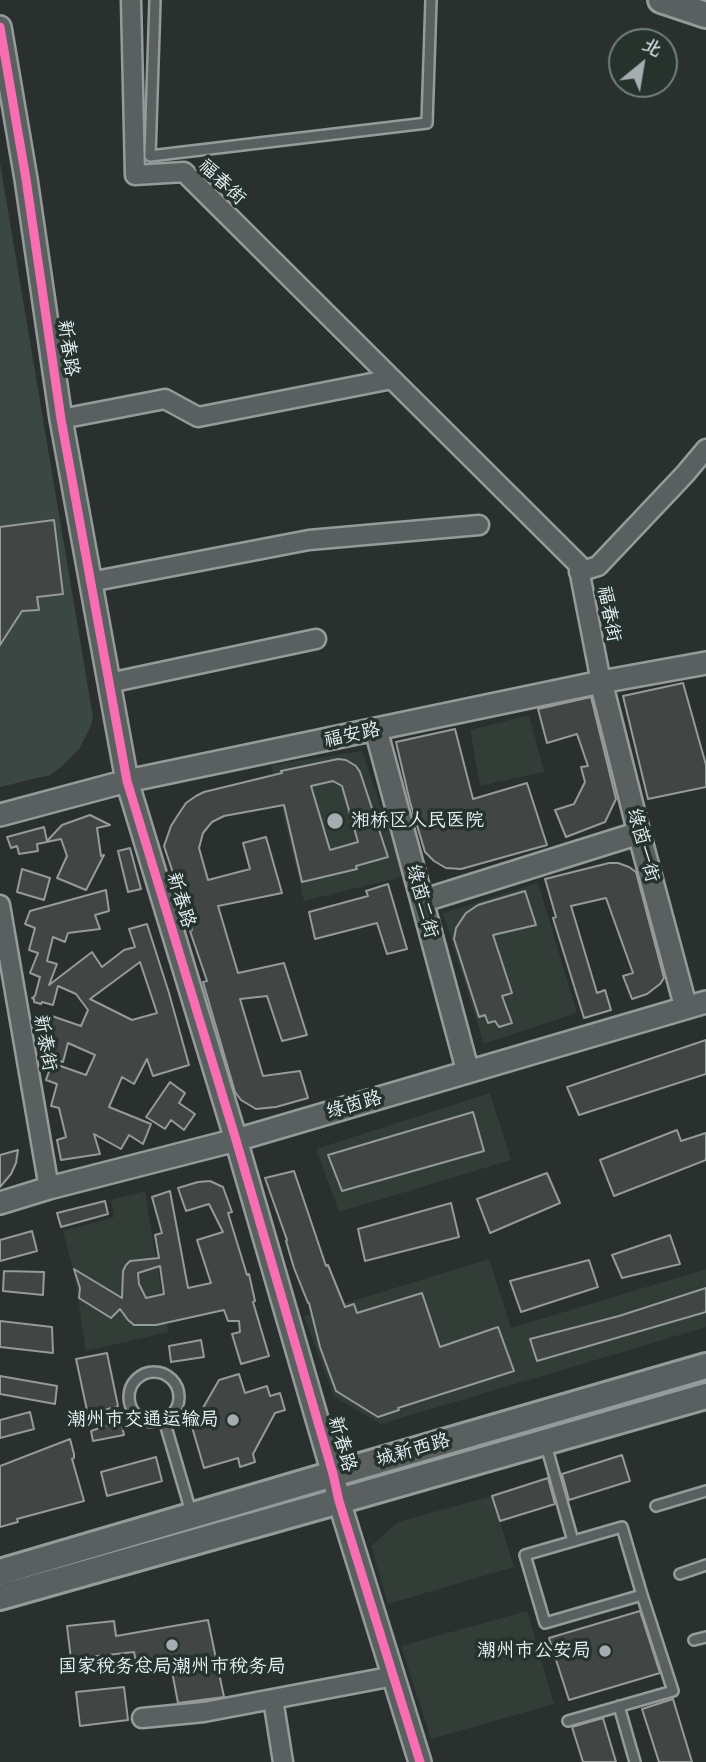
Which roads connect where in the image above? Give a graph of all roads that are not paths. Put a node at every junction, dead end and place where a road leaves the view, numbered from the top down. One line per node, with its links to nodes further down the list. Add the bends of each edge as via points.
1 (131, 0): 9 (street, 福春街, via 135,175 184,172)
2 (155, 0): 3 (lane, via 150,156 427,123)
3 (431, 0)
4 (661, 0): 7 (main road)
5 (696, 0): 6 (main road)
6 (706, 9)
7 (706, 15)
8 (0, 27): 10 (street, 新春路)
9 (392, 379): 10 (street, via 198,417 165,399); 13 (street, 福春街, via 578,564)
10 (61, 419): 14 (street, 新春路)
11 (706, 449): 13 (street, via 598,566)
12 (479, 524): 14 (street, via 309,540)
13 (579, 572): 17 (street, 福春街)
14 (90, 582): 18 (street, 新春路)
15 (316, 639): 18 (street)
16 (706, 663): 17 (street, 福安路)
17 (601, 682): 19 (street, 福安路); 22 (street, 绿茵一街)
18 (109, 683): 20 (street, 新春路)
19 (376, 730): 20 (street, 福安路); 23 (street, 绿茵二街)
20 (127, 781): 21 (street, 福安路); 27 (street, 新春路)
21 (0, 815)
22 (639, 833): 23 (street); 25 (street, 绿茵一街)
23 (422, 901): 26 (street, 绿茵二街)
24 (0, 905): 28 (street, 新泰街)
25 (696, 1005): 26 (street, 绿茵路)
26 (468, 1072): 27 (street, 绿茵路)
27 (236, 1140): 28 (street, 绿茵路); 34 (street, 新春路)
28 (49, 1188): 29 (street, 绿茵路)
29 (0, 1203)
30 (706, 1366): 34 (main road, 城新西路)
31 (706, 1396): 33 (main road, 城新西路)
32 (164, 1420): 32 (lane, via 141,1418 131,1405 130,1389 140,1376 155,1372 176,1385 176,1408); 38 (lane)
33 (545, 1442): 36 (main road, 城新西路); 39 (lane)
34 (333, 1474): 36 (street, 新春路); 38 (main road, 城新西路)
35 (706, 1491): 37 (lane)
36 (339, 1502): 44 (main road, 城新西路); 47 (street, 新春路)
37 (656, 1506)
38 (192, 1515): 41 (main road, 城新西路)
39 (573, 1541): 43 (lane, via 622,1527); 43 (lane, via 525,1555 545,1623)
40 (706, 1565): 42 (lane)
41 (0, 1572)
42 (680, 1574)
43 (642, 1595): 49 (lane, via 673,1691)
44 (0, 1597)
45 (706, 1637): 46 (lane)
46 (694, 1640)
47 (394, 1676): 48 (street); 53 (street, 新春路)
48 (273, 1699): 50 (street); 52 (street)
49 (619, 1706): 51 (lane); 54 (lane)
50 (142, 1718)
51 (568, 1721)
52 (284, 1762)
53 (420, 1762)
54 (635, 1762)

